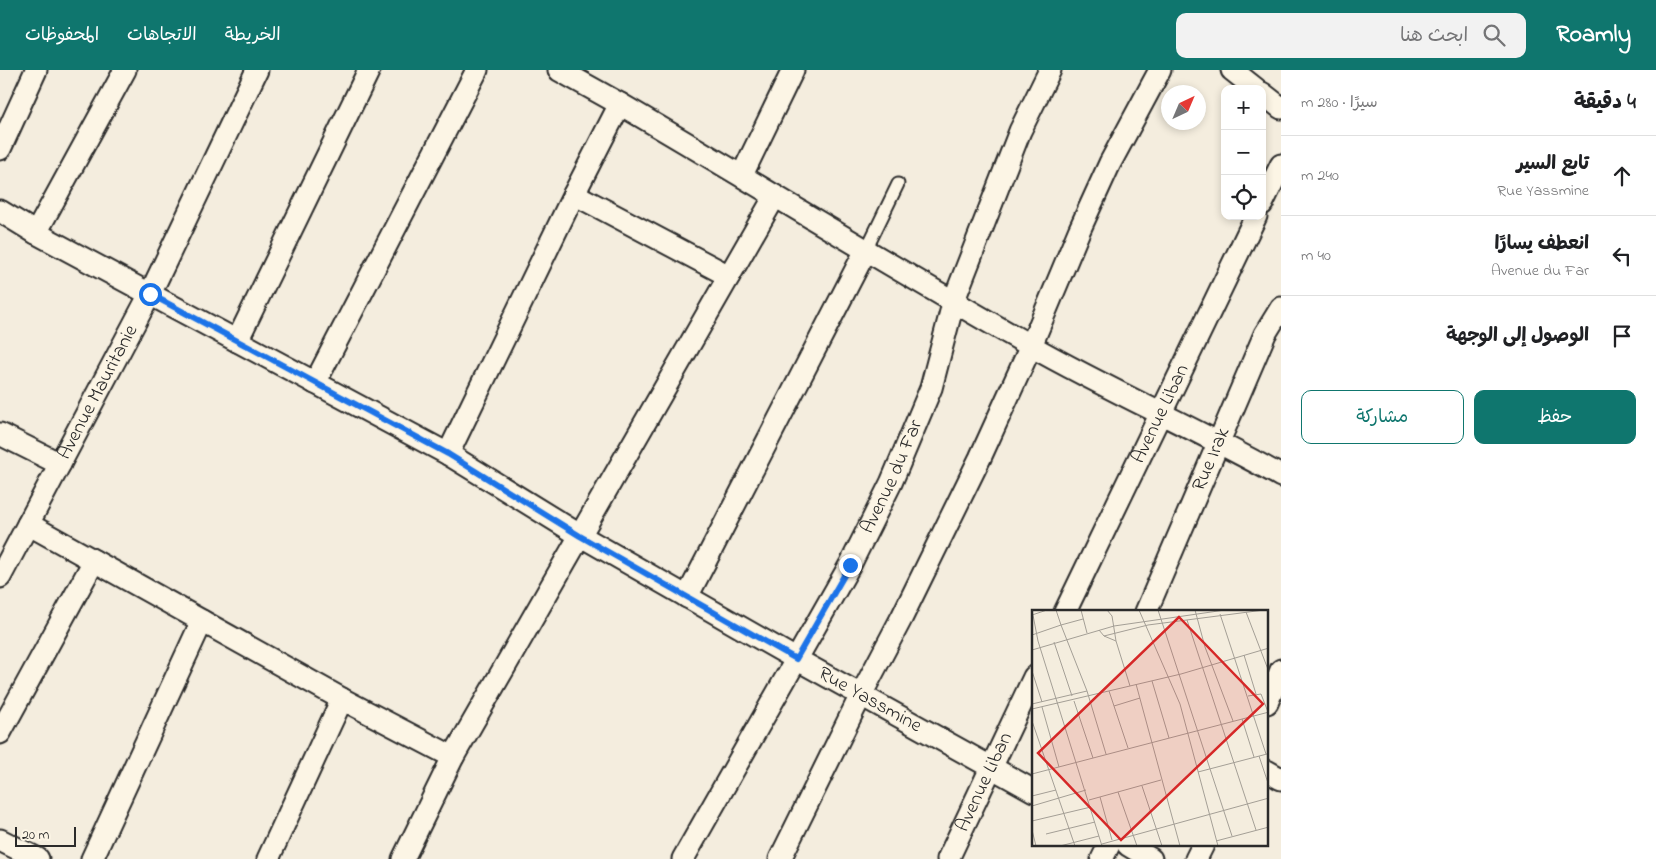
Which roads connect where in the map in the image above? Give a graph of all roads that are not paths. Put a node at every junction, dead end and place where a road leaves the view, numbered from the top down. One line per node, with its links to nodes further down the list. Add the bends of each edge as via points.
1 (36, 70): 15 (street)
2 (125, 70): 24 (street)
3 (257, 70): 27 (street, Avenue Mauritanie)
4 (369, 70): 30 (street)
5 (477, 70): 32 (street)
6 (559, 70): 13 (street)
7 (793, 70): 17 (street)
8 (1050, 70): 28 (street, Avenue du Far, via 1020,131)
9 (1160, 70): 31 (street, via 1110,163)
10 (1232, 70): 11 (street)
11 (1251, 85)
12 (1266, 96): 14 (street)
13 (620, 104): 17 (street); 19 (street)
14 (1281, 108)
15 (0, 149)
16 (1281, 165): 21 (street)
17 (742, 175): 20 (street)
18 (898, 184): 25 (lane)
19 (574, 194): 26 (street); 36 (street)
20 (775, 196): 25 (street); 26 (street)
21 (1266, 196)
22 (0, 211): 24 (street, Rue Yassmine)
23 (1254, 220): 33 (street, Avenue Liban)
24 (36, 233): 27 (street, Rue Yassmine)
25 (866, 250): 28 (street); 43 (street)
26 (729, 276): 40 (street)
27 (150, 294): 30 (street, Rue Yassmine); 37 (street, Avenue Mauritanie)
28 (954, 300): 31 (street); 47 (street, Avenue du Far, via 931,388 891,483 850,565)
29 (1281, 308): 35 (street, Rue Irak, via 1265,334)
30 (237, 341): 32 (street, Rue Yassmine)
31 (1031, 346): 33 (street); 50 (street, via 971,476)
32 (315, 383): 36 (street, Rue Yassmine)
33 (1161, 414): 35 (street); 44 (street, Avenue Liban)
34 (0, 434): 37 (street)
35 (1219, 441): 38 (street); 45 (street, Rue Irak)
36 (448, 454): 40 (street, Rue Yassmine)
37 (60, 464): 39 (street, Avenue Mauritanie)
38 (1281, 476)
39 (28, 524): 41 (street); 42 (street, Avenue Mauritanie)
40 (580, 536): 43 (street, Rue Yassmine); 54 (street)
41 (94, 561): 46 (street); 53 (street)
42 (2, 569)
43 (687, 597): 47 (street, Rue Yassmine)
44 (1066, 610)
45 (1147, 610)
46 (202, 621): 51 (street); 64 (street)
47 (796, 659): 50 (street, Rue Yassmine); 67 (street, Avenue du Far)
48 (1281, 670): 52 (street)
49 (1032, 681): 55 (street, Avenue Liban)
50 (861, 695): 55 (street, Rue Yassmine); 68 (street)
51 (342, 699): 54 (street); 65 (street)
52 (1268, 701)
53 (0, 732)
54 (453, 757): 66 (street)
55 (990, 766): 58 (street, Rue Yassmine); 69 (street, Avenue Liban)
56 (1268, 772): 57 (street)
57 (1281, 778)
58 (1032, 790)
59 (0, 840): 63 (street)
60 (1108, 846): 70 (street)
61 (1130, 846): 71 (street)
62 (1202, 846): 72 (street)
63 (38, 859)
64 (92, 859)
65 (268, 859)
66 (403, 859)
67 (683, 859)
68 (780, 859)
69 (948, 859)
70 (1102, 859)
71 (1151, 859)
72 (1196, 859)

